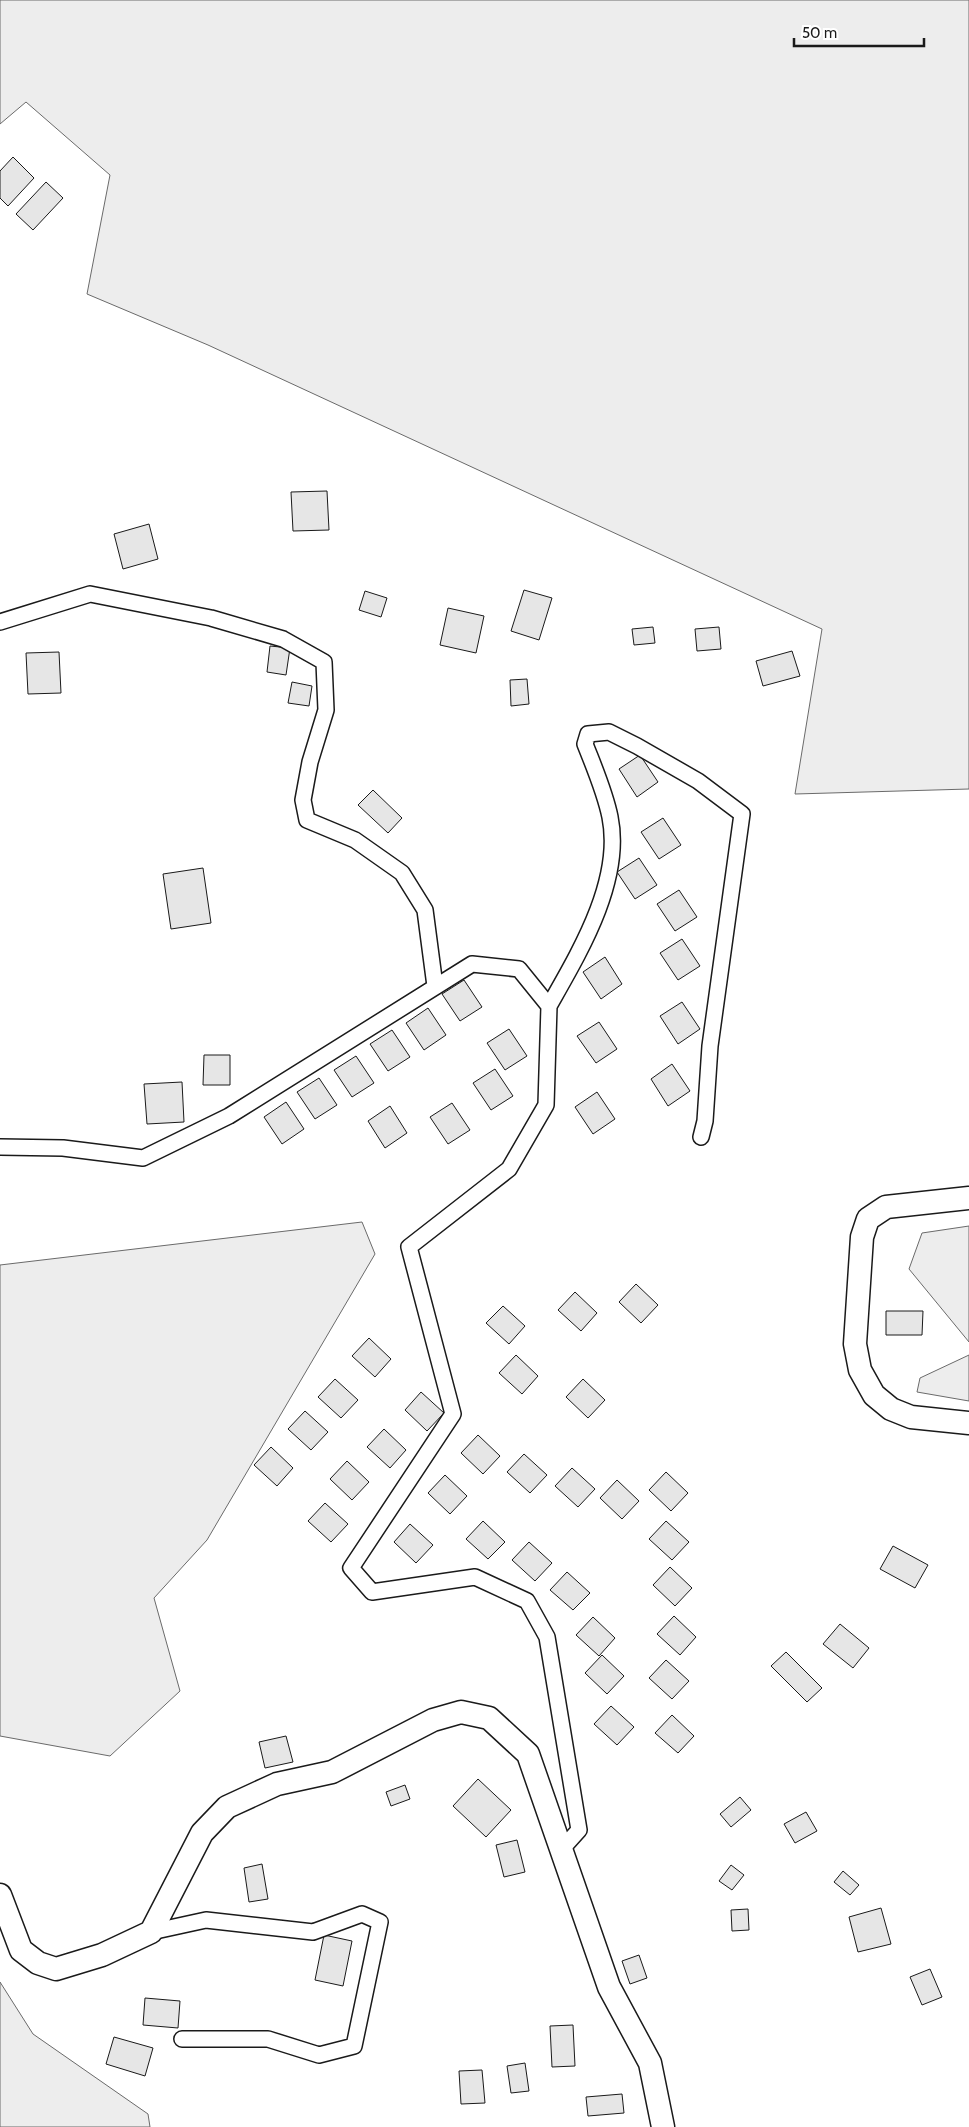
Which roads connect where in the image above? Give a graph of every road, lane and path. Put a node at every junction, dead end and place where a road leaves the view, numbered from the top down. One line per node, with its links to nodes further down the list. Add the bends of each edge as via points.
1 (0, 622): 2 (street, via 90,594 211,618 274,636 324,662 326,710 310,762 303,800 308,820 355,840 402,873 425,910)
2 (435, 986): 3 (street, via 472,964 519,969); 5 (street, via 229,1116 143,1158 63,1148)
3 (548, 1006): 4 (street, via 598,912 612,857 610,817 585,744 588,734 609,732 698,781 742,814 710,1046); 8 (street, via 546,1105 509,1170 409,1247 453,1414 351,1568 372,1592 475,1577 527,1601 547,1637 579,1830)
4 (701, 1137)
5 (0, 1147)
6 (969, 1198): 7 (street, via 886,1206 868,1219 862,1236 855,1344 860,1370 874,1395 891,1409 911,1417)
7 (969, 1423)
8 (561, 1850): 10 (street, via 528,1754 489,1718 461,1712 433,1720 332,1772 277,1784 227,1807 202,1833); 12 (street, via 609,1987 650,2063)
9 (0, 1896): 10 (street, via 21,1950 38,1963 56,1969 102,1955)
10 (151, 1932): 11 (street, via 206,1920 313,1932 362,1914 380,1922 354,2046 318,2054 268,2039)
11 (182, 2039)
12 (663, 2127)

